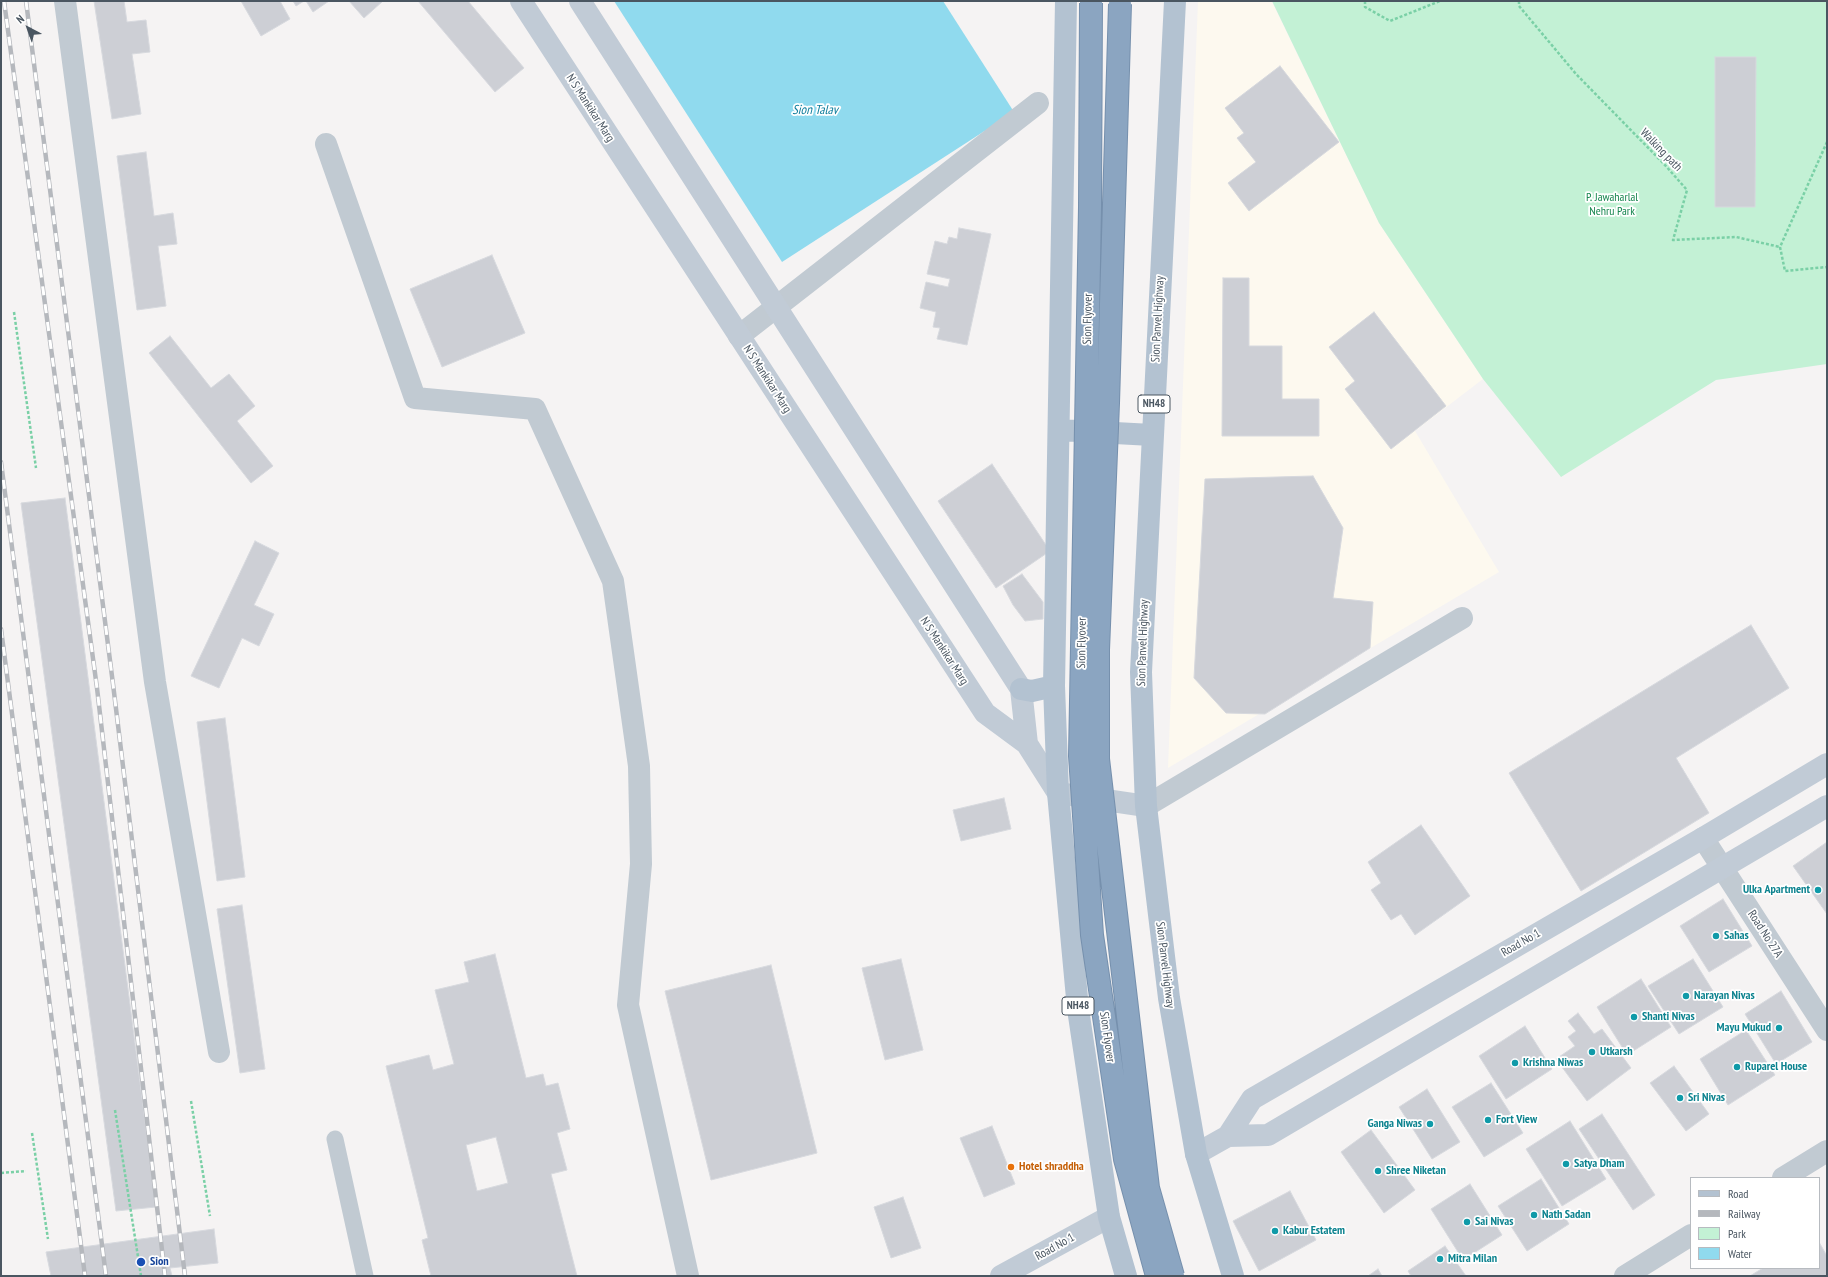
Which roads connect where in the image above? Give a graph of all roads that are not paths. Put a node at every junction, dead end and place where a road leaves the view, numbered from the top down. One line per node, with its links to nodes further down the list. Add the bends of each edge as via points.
1 (65, 1): 25 (street, via 155,682)
2 (521, 1): 11 (main road, N S Mankikar Marg)
3 (580, 1): 10 (main road, N S Mankikar Marg)
4 (1066, 1): 12 (main road, NH48)
5 (1175, 1): 13 (main road, Sion Panvel Highway / NH48)
6 (1091, 3): 37 (highway, Sion Flyover, bridge, via 1090,215 1080,756 1092,935 1125,1158)
7 (1120, 4): 38 (highway, Sion Flyover, bridge, via 1098,650 1098,759 1148,1188)
8 (1038, 104): 10 (street)
9 (326, 144): 34 (street, via 415,398 535,409 613,581 639,766 641,864 628,1005)
10 (776, 307): 11 (street); 16 (main road, N S Mankikar Marg)
11 (738, 336): 17 (main road, N S Mankikar Marg, via 985,713)
12 (1058, 430): 13 (main road); 15 (main road, NH48)
13 (1152, 435): 20 (main road, Sion Panvel Highway / NH48, via 1141,672)
14 (1462, 618): 20 (street)
15 (1054, 686): 16 (main road, via 1032,691); 19 (main road, NH48)
16 (1021, 689): 17 (main road, N S Mankikar Marg)
17 (1027, 744): 19 (main road, N S Mankikar Marg)
18 (1827, 764): 22 (main road, Road No 1)
19 (1058, 793): 20 (main road); 31 (main road, NH48, via 1078,1009)
20 (1146, 806): 29 (main road, Sion Panvel Highway / NH48, via 1169,998)
21 (1827, 806): 23 (main road, Road No 1)
22 (1703, 838): 23 (street, Road No 27A); 26 (main road, Road No 1, via 1252,1099)
23 (1723, 868): 24 (street, Road No 27A); 26 (main road, Road No 1, via 1268,1135)
24 (1827, 1030)
25 (219, 1052)
26 (1228, 1136): 29 (main road, Road No 1)
27 (336, 1139): 33 (lane)
28 (1827, 1150): 30 (street)
29 (1196, 1154): 39 (main road, Sion Panvel Highway / NH48)
30 (1785, 1177)
31 (1109, 1217): 35 (main road, Road No 1); 36 (main road, NH48)
32 (1690, 1236): 40 (street)
33 (365, 1276)
34 (688, 1276)
35 (1001, 1276)
36 (1126, 1276)
37 (1157, 1276)
38 (1173, 1276)
39 (1232, 1276)
40 (1625, 1276)

